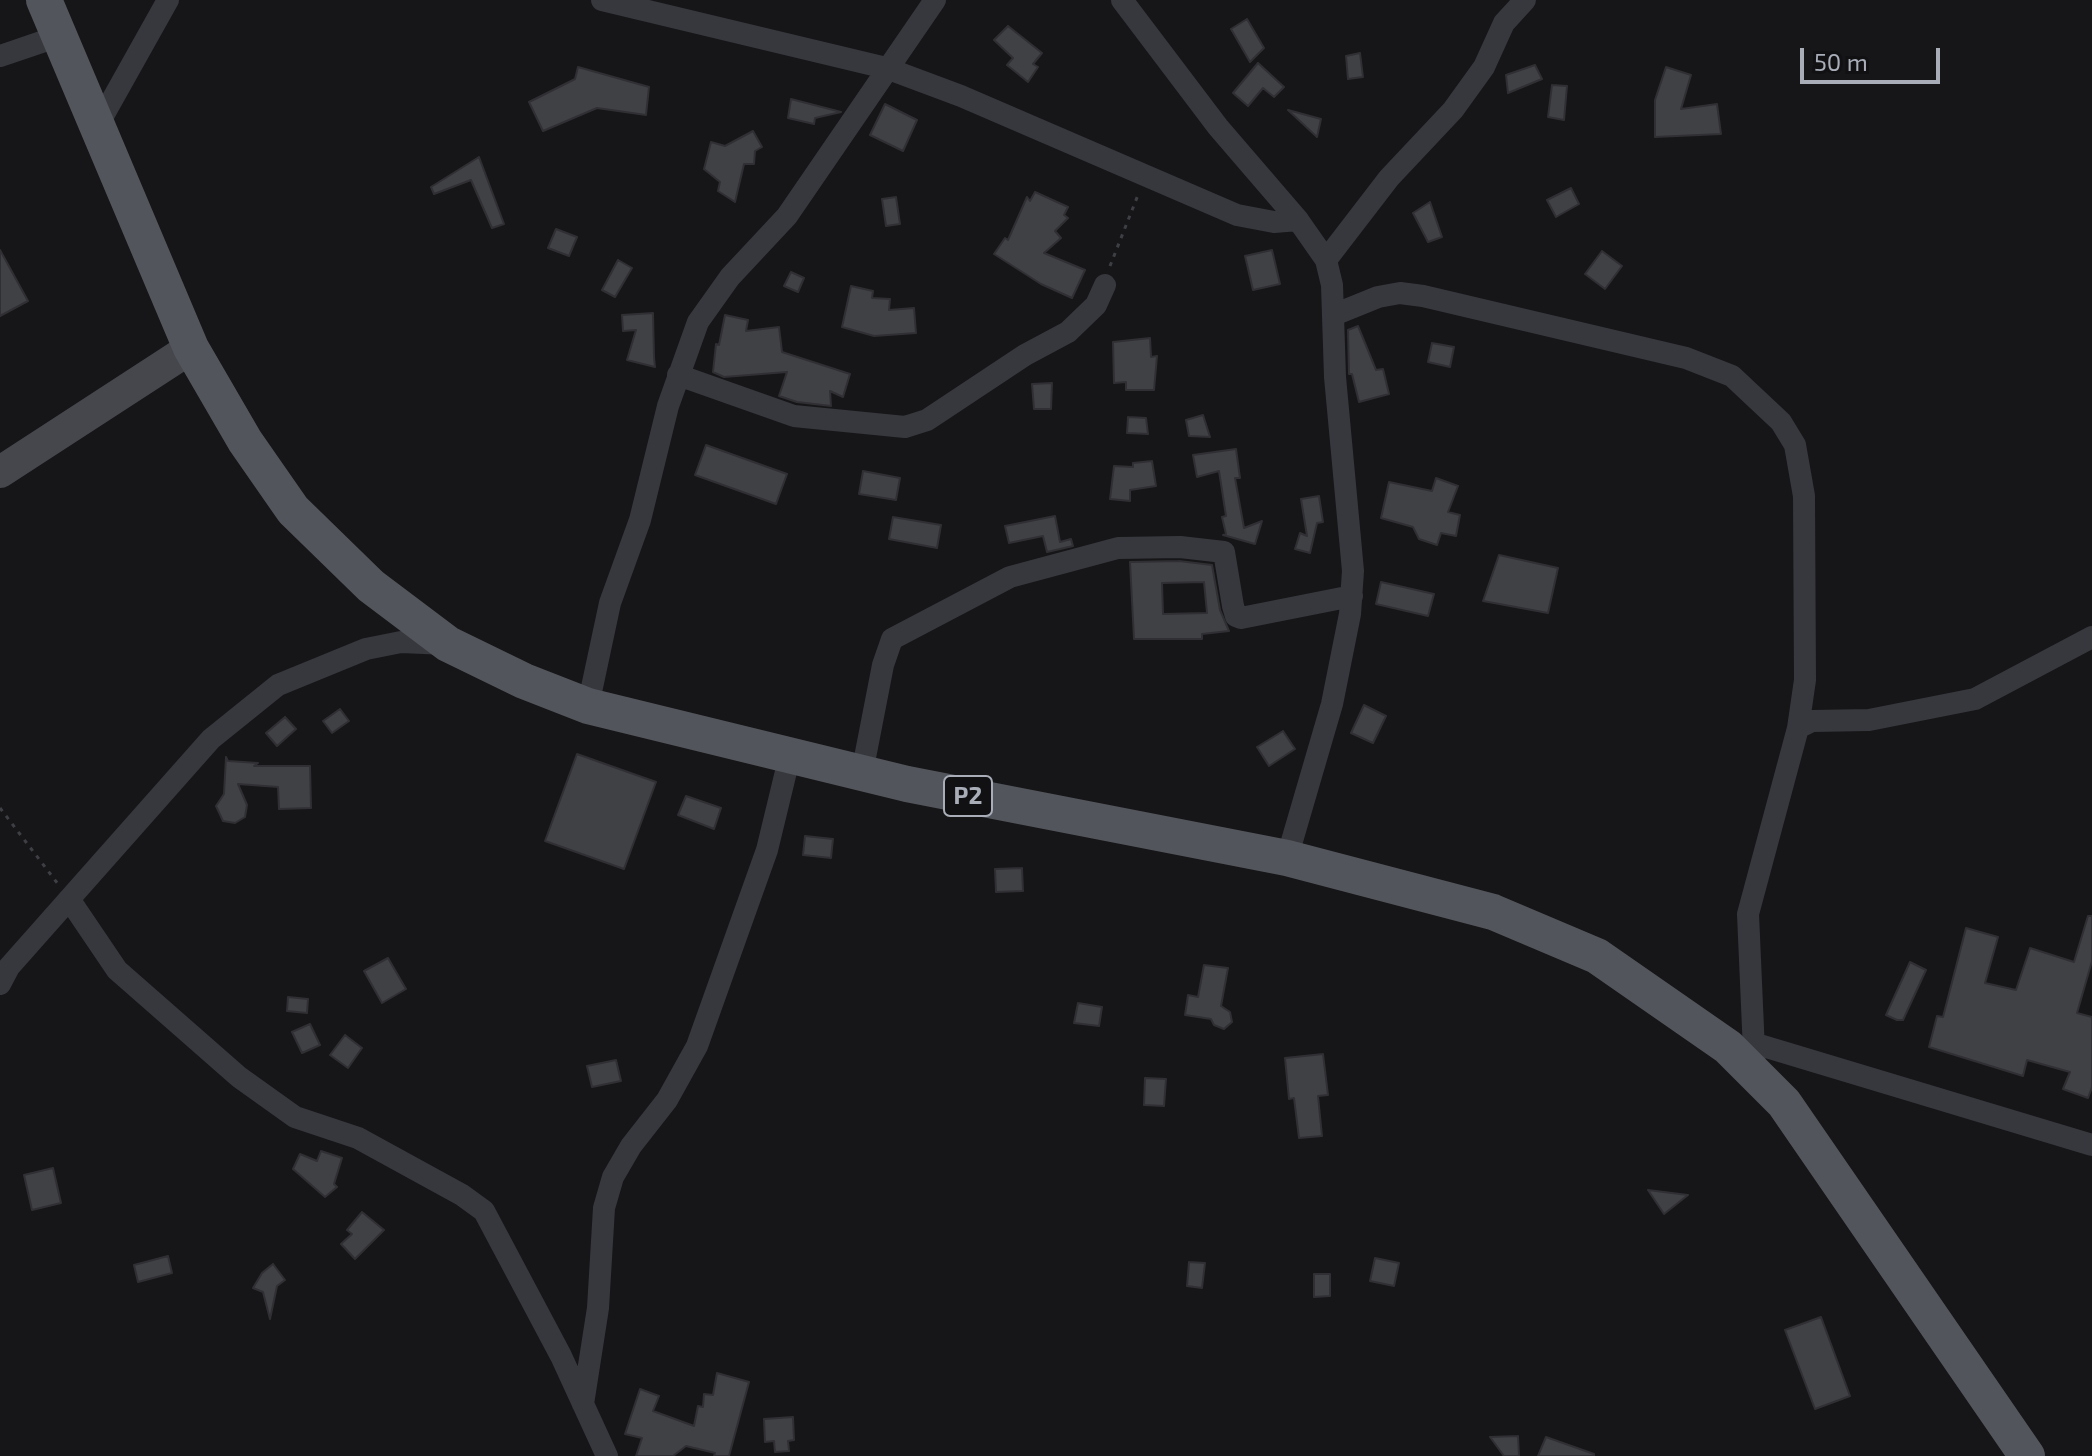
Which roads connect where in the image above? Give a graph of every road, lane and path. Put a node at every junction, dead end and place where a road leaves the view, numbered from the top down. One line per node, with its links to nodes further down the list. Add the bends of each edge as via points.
1 (44, 0): 7 (main road, P2)
2 (168, 0): 10 (street)
3 (602, 0): 9 (street)
4 (935, 0): 9 (street)
5 (1122, 0): 12 (street, via 1218,127)
6 (1525, 0): 13 (street, via 1504,23 1484,67 1453,110 1389,178)
7 (59, 36): 8 (street); 10 (main road, P2)
8 (0, 56)
9 (886, 68): 11 (street); 17 (street, via 787,216 730,277 698,322)
10 (98, 125): 16 (main road, P2)
11 (1145, 176): 12 (street, via 1237,215); 14 (path)
12 (1298, 220): 13 (street)
13 (1326, 260): 15 (street)
14 (1105, 285): 17 (street, via 1096,305 1068,332 927,420 905,427 794,416)
15 (1336, 314): 19 (street, via 1335,377 1348,501); 23 (street, via 1378,297 1423,296 1686,358 1732,376 1781,422 1795,445 1804,496 1805,680)
16 (191, 348): 18 (street); 21 (main road, P2, via 293,510 371,586)
17 (678, 375): 22 (street, via 640,520 610,603)
18 (0, 472)
19 (1351, 605): 25 (street, via 1241,618 1233,606 1224,552 1180,547 1118,548 1010,577 892,639); 27 (street, via 1341,669)
20 (2092, 637): 23 (street, via 1975,699 1869,720 1812,721)
21 (448, 644): 22 (main road, P2); 28 (street, via 401,642 366,649 278,685 211,739)
22 (588, 706): 24 (main road, P2)
23 (1798, 728): 30 (street, via 1748,914)
24 (790, 755): 25 (main road, P2); 32 (street, via 767,850 697,1046 613,1177 604,1208 598,1308)
25 (862, 773): 27 (main road, P2)
26 (0, 808): 28 (path)
27 (1287, 858): 30 (main road, P2, via 1493,912 1597,956 1728,1047)
28 (69, 899): 29 (street); 32 (street, via 117,970 239,1077 295,1117 358,1138 484,1211)
29 (0, 984)
30 (1754, 1058): 31 (street); 34 (main road, P2)
31 (2092, 1145)
32 (583, 1405): 33 (street)
33 (600, 1451)
34 (2027, 1456)

